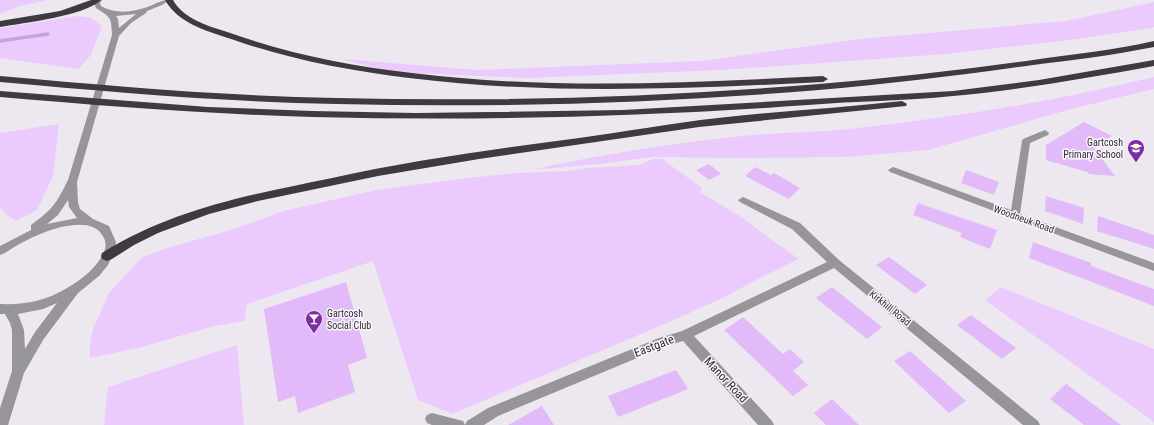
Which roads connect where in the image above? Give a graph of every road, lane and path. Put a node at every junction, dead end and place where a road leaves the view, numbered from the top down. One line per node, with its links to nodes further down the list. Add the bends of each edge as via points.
1 (98, 0): 4 (street, via 98,7); 5 (highway, via 58,15)
2 (168, 0): 3 (street); 8 (highway, via 177,12 200,24 241,40 290,54 327,63 402,75 502,84 572,87 713,85 838,78)
3 (156, 6): 4 (street, via 137,12); 6 (street, via 136,17)
4 (110, 13): 6 (street, via 115,19)
5 (0, 24)
6 (116, 35): 15 (street)
7 (1154, 44): 8 (highway)
8 (1078, 56): 10 (highway, via 950,74 777,90 694,96 508,102 235,97)
9 (1154, 63): 11 (highway)
10 (0, 79)
11 (1047, 82): 12 (highway, via 924,96 690,111 479,117 253,112 138,106); 21 (highway, via 1002,91 893,105 739,119 408,166 340,179 219,208 151,231)
12 (0, 94)
13 (1045, 133): 17 (street, via 1026,141)
14 (893, 170): 17 (street, Woodneuk Road)
15 (73, 180): 18 (street, via 73,207 76,213); 19 (street, via 62,204)
16 (743, 200): 22 (street, Kirkhill Road, via 796,226)
17 (1016, 216): 23 (street, Woodneuk Road)
18 (91, 223): 19 (street, via 58,224); 21 (street, via 102,227 109,235 111,244)
19 (27, 234): 20 (street)
20 (0, 251)
21 (107, 256): 24 (street, via 100,267)
22 (835, 263): 26 (street, Eastgate); 33 (street, Kirkhill Road)
23 (1154, 267)
24 (76, 288): 25 (street, via 42,304 21,309); 27 (street, via 39,336)
25 (4, 309): 27 (street, via 14,316 17,324)
26 (685, 335): 31 (street, Eastgate, via 493,412); 32 (street, Manor Road)
27 (18, 372): 29 (street)
28 (432, 419): 30 (street)
29 (1, 425)
30 (458, 425)
31 (472, 425)
32 (767, 425)
33 (1033, 425)

